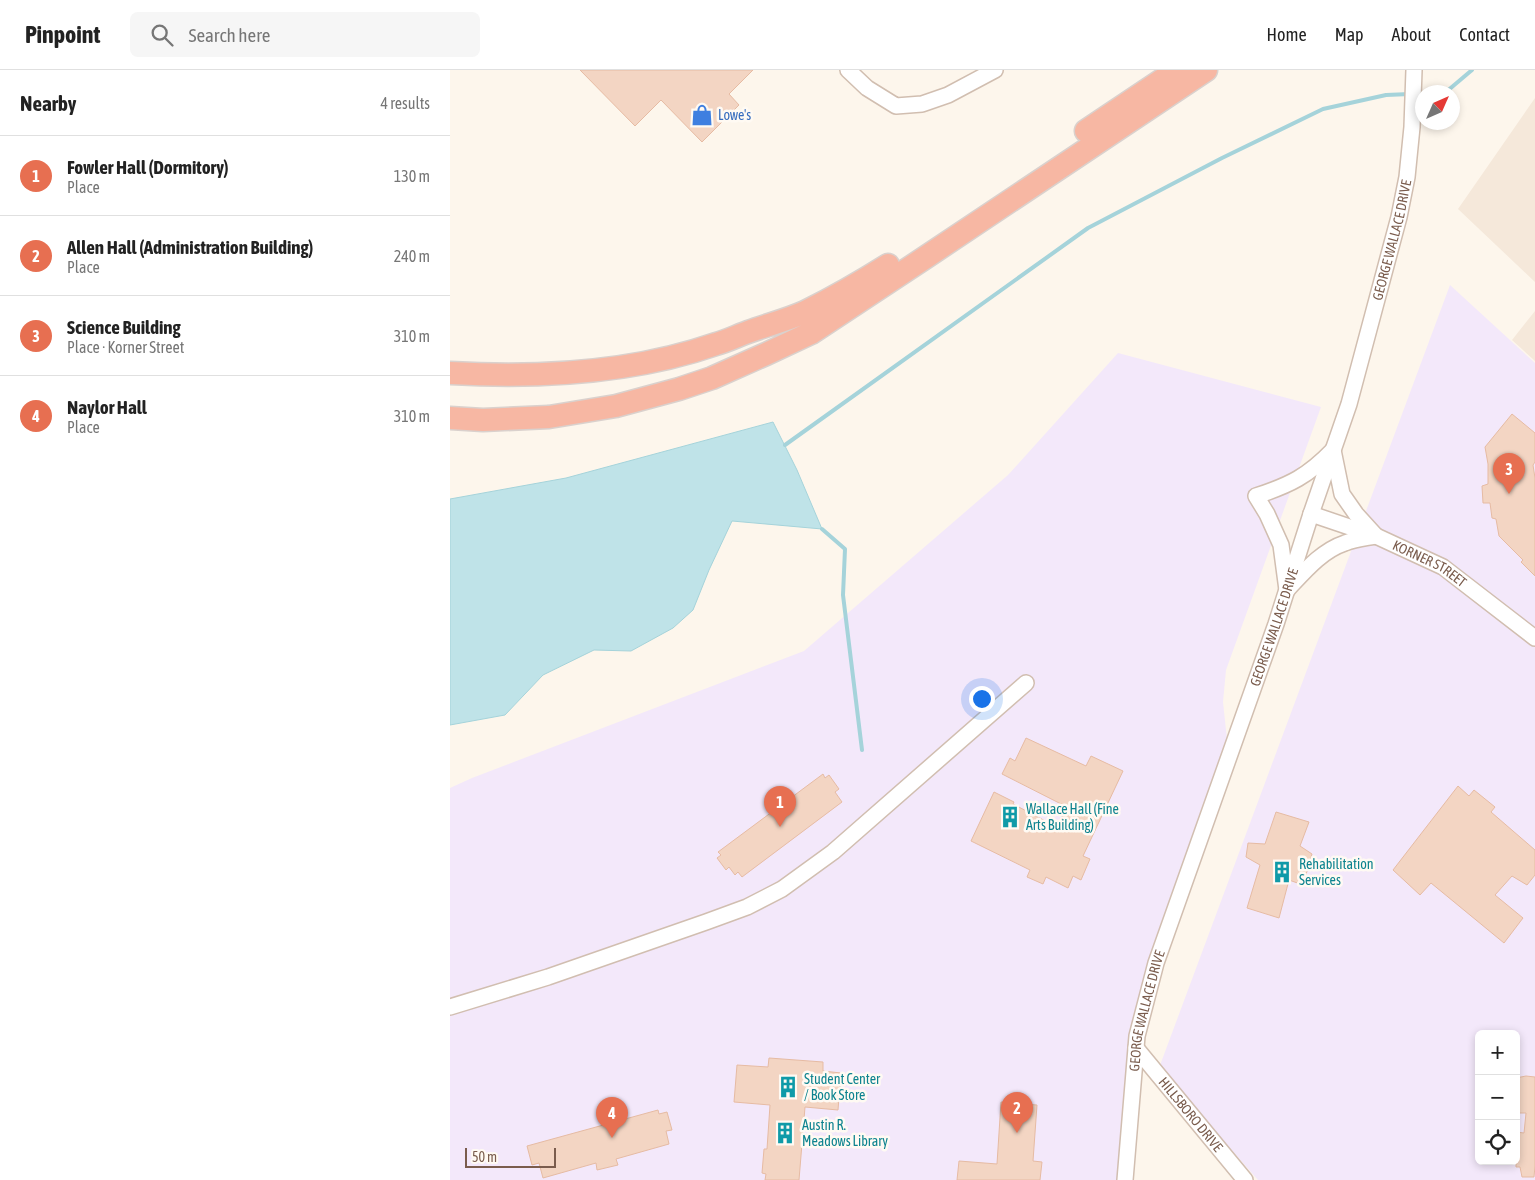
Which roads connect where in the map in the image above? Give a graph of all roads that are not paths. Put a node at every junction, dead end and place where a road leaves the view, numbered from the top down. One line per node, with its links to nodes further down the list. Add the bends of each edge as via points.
1 (848, 70): 2 (street, via 867,88 896,106 922,104 948,95)
2 (995, 70)
3 (1176, 70): 6 (highway, via 929,239 804,312 678,356 644,362 576,372 509,376)
4 (1206, 70): 7 (highway, via 810,333 766,354 679,390 616,406 549,416)
5 (1414, 70): 8 (street, GEORGE WALLACE DRIVE, via 1407,177 1399,217 1349,404)
6 (450, 373)
7 (450, 418)
8 (1333, 450): 9 (street, GEORGE WALLACE DRIVE); 10 (street, via 1342,494); 11 (street, via 1305,475 1279,489 1256,496 1281,544)
9 (1311, 514): 10 (street, KORNER STREET); 11 (street, GEORGE WALLACE DRIVE)
10 (1376, 536): 11 (street, via 1334,547 1308,567); 12 (street, KORNER STREET, via 1443,567)
11 (1287, 590): 15 (street, GEORGE WALLACE DRIVE, via 1156,963)
12 (1535, 638)
13 (1026, 683): 14 (street, via 833,852 782,889 722,916 548,977)
14 (450, 1007)
15 (1136, 1048): 16 (street, GEORGE WALLACE DRIVE); 17 (street, HILLSBORO DRIVE)
16 (1125, 1180)
17 (1244, 1180)

